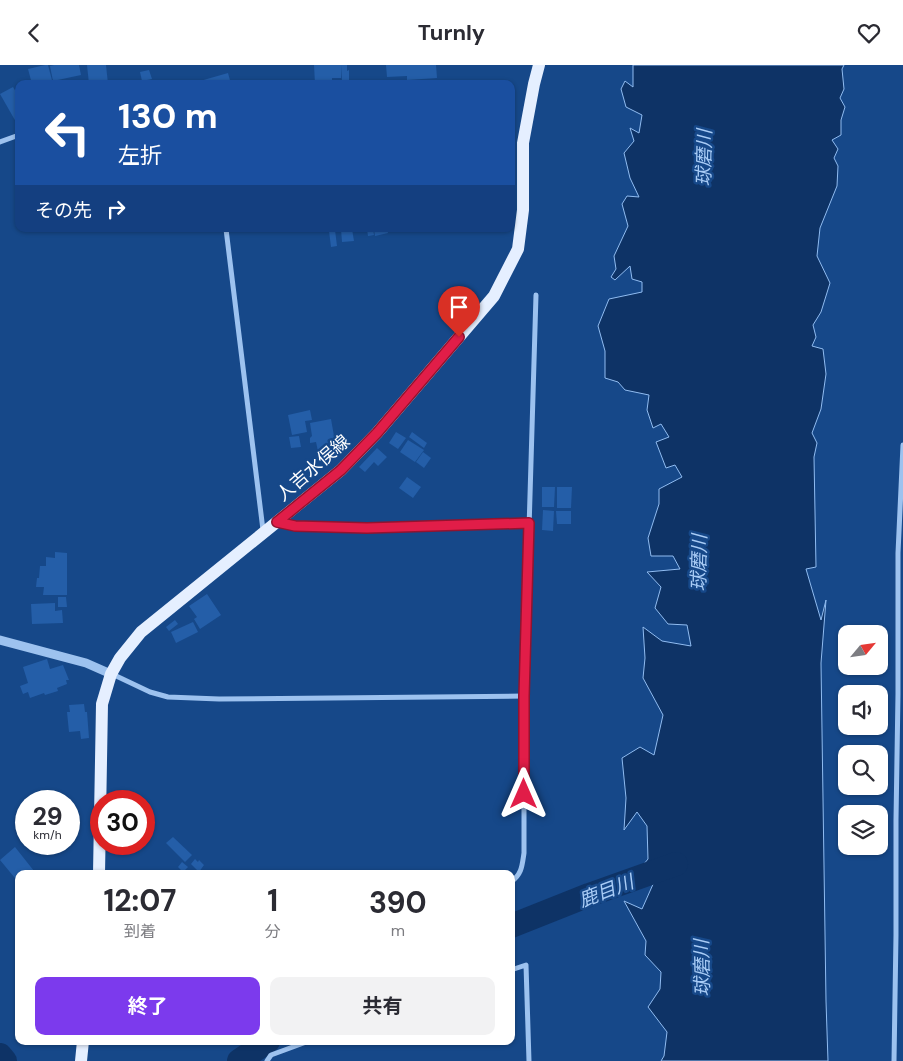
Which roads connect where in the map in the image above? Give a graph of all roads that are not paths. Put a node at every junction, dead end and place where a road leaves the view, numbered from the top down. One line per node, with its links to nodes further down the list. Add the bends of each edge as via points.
1 (539, 65): 7 (main road, 人吉水俣線, via 523,143 523,210 518,249 494,296 377,433 341,470)
2 (15, 136): 3 (street)
3 (0, 141)
4 (226, 232): 9 (street)
5 (536, 295): 8 (street)
6 (903, 445): 21 (street, via 898,553)
7 (277, 522): 8 (street, via 295,526 367,528); 9 (main road, 人吉水俣線)
8 (529, 523): 12 (street)
9 (264, 533): 11 (main road, 人吉水俣線, via 141,632)
10 (0, 640): 11 (street, via 86,663)
11 (111, 674): 12 (street, via 168,697); 13 (main road, 人吉水俣線, via 102,704)
12 (524, 696): 14 (street, via 524,853 521,872)
13 (99, 870)
14 (515, 879)
15 (515, 969): 20 (street, via 526,965)
16 (83, 1045): 18 (main road)
17 (298, 1045): 19 (street, via 271,1055)
18 (81, 1061)
19 (267, 1061)
20 (529, 1061)
21 (894, 1061)

